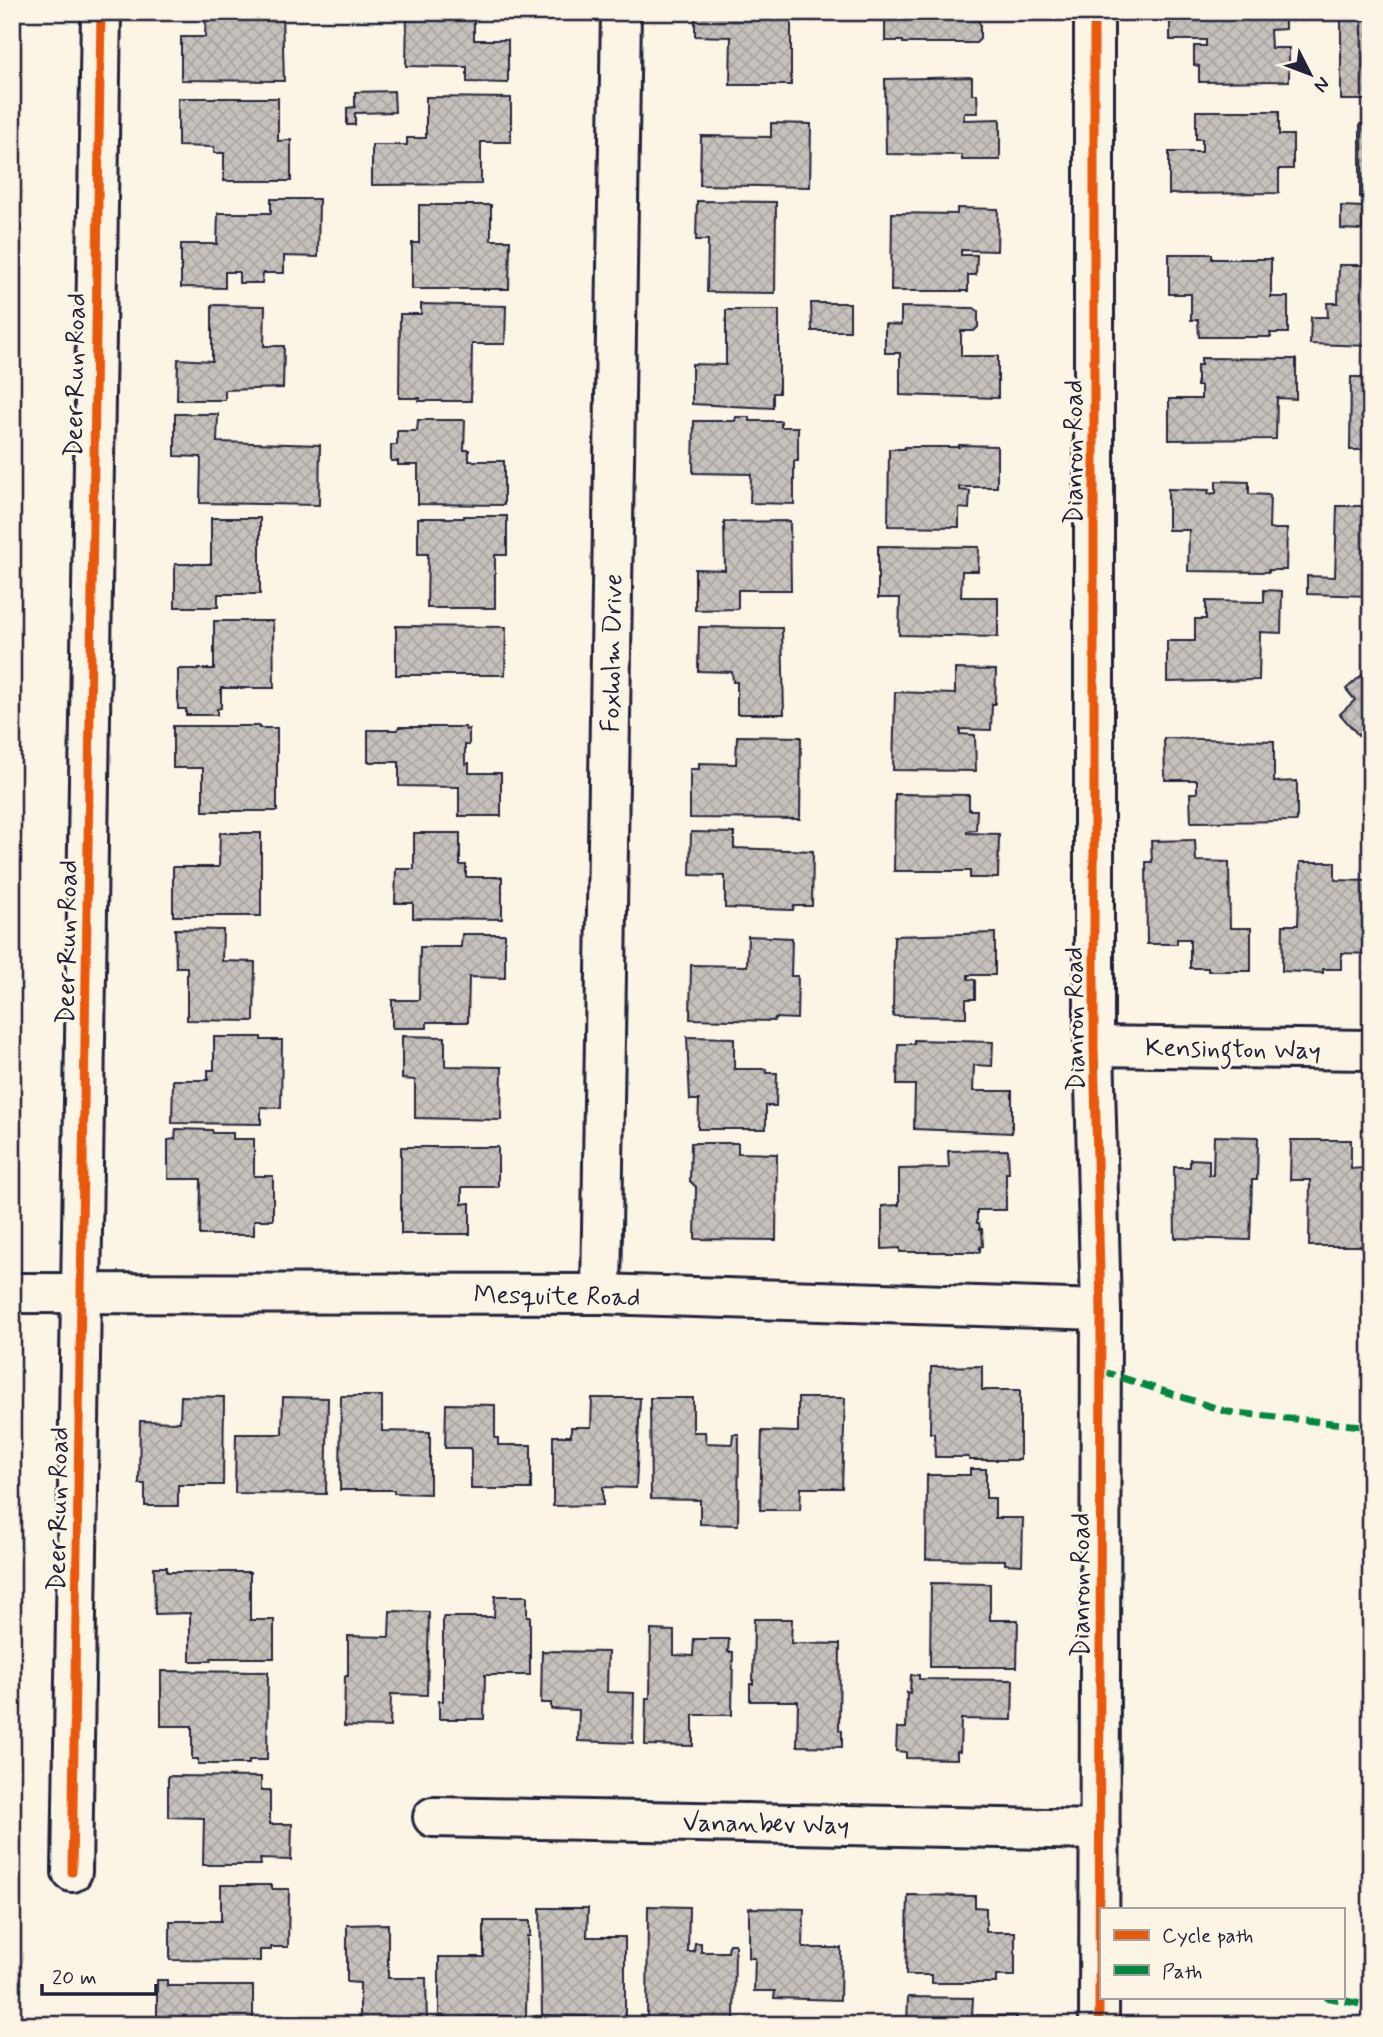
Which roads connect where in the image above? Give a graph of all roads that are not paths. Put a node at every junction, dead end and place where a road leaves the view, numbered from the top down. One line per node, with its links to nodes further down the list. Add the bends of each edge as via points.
1 (101, 12): 6 (street, Deer Run Road)
2 (621, 12): 8 (street, Foxholm Drive)
3 (1094, 12): 4 (street, Dianron Road)
4 (1094, 1046): 5 (street, Kensington Way); 9 (street, Dianron Road)
5 (1371, 1051)
6 (81, 1292): 7 (street, Mesquite Road); 8 (street, Mesquite Road); 12 (street, Deer Run Road)
7 (12, 1293)
8 (601, 1294): 9 (street, Mesquite Road)
9 (1101, 1310): 11 (street, Dianron Road)
10 (433, 1817): 11 (street, Vananbev Way)
11 (1100, 1830): 13 (street, Dianron Road)
12 (72, 1872)
13 (1099, 2025)

